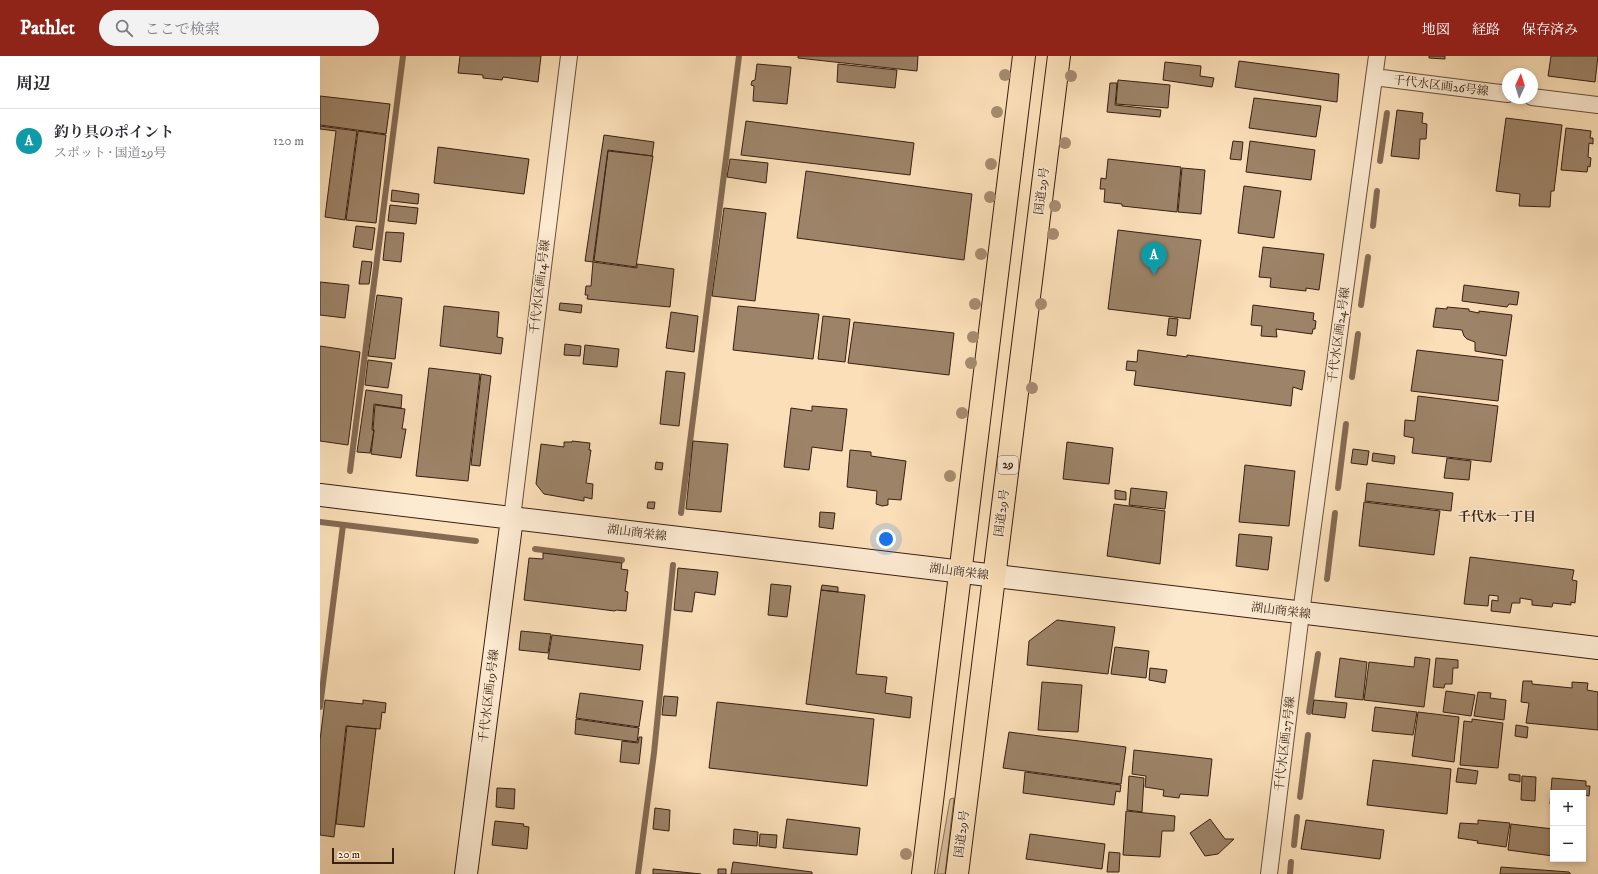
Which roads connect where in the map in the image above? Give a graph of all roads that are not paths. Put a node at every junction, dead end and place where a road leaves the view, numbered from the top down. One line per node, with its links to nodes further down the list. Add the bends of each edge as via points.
1 (570, 56): 10 (street, 千代水区画14号線)
2 (1024, 56): 11 (highway)
3 (1059, 56): 12 (highway, 国道29号 / 29)
4 (1376, 56): 5 (street, 千代水区画24号線)
5 (1374, 77): 6 (street, 千代水区画26号線); 13 (street, 千代水区画24号線)
6 (1502, 93)
7 (1538, 98): 8 (street)
8 (1598, 105)
9 (320, 495): 10 (street, 湖山商栄線)
10 (512, 518): 11 (street, 湖山商栄線); 15 (street, 千代水区画19号線)
11 (960, 572): 12 (street, 湖山商栄線); 16 (highway)
12 (994, 576): 13 (street, 湖山商栄線); 17 (highway, 国道29号 / 29)
13 (1301, 613): 14 (street, 湖山商栄線); 18 (street, 千代水区画27号線)
14 (1598, 648)
15 (466, 874)
16 (923, 874)
17 (957, 874)
18 (1269, 874)

